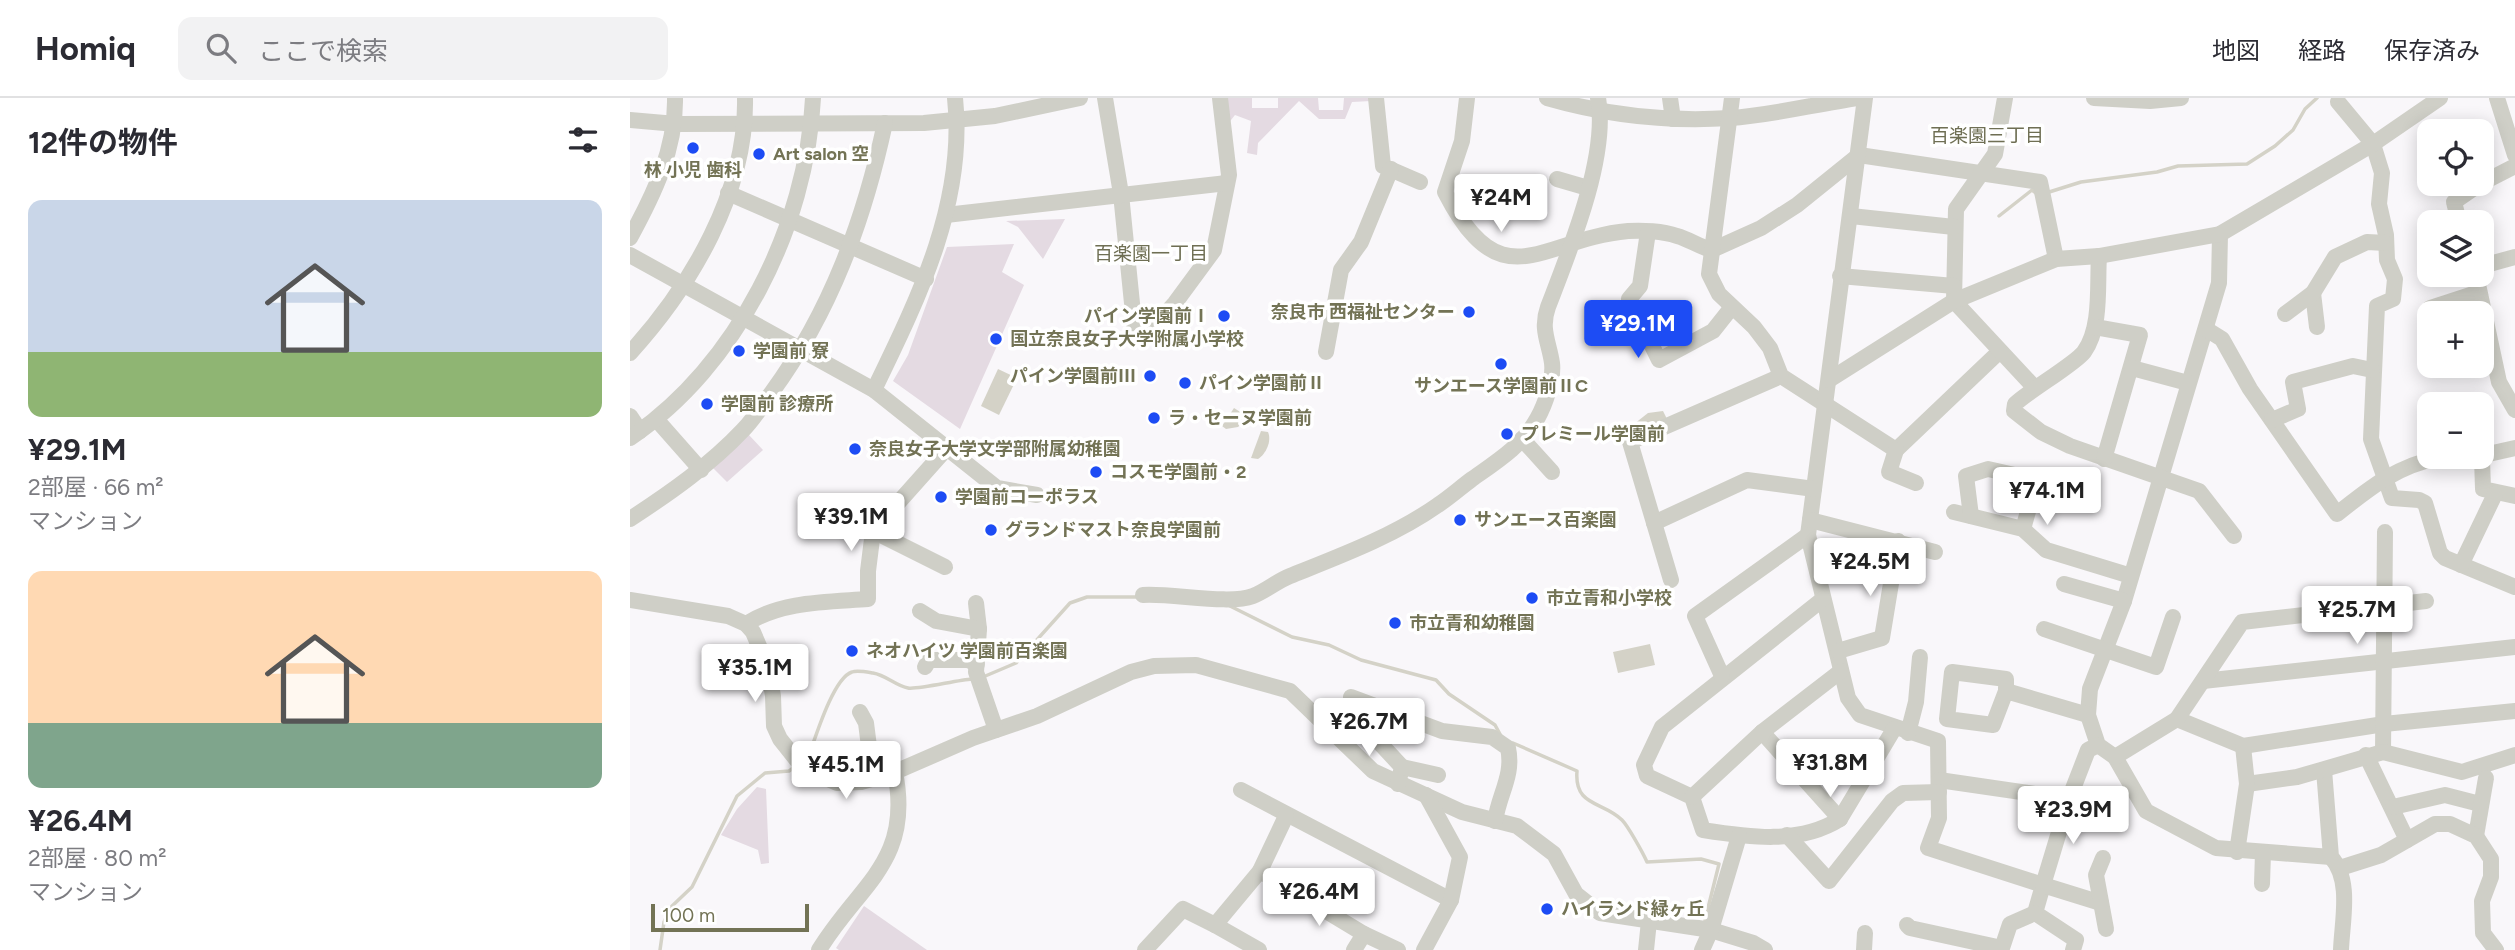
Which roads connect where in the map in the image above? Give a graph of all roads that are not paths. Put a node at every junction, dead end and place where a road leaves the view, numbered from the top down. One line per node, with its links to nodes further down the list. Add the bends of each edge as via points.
1 (675, 98): 29 (street)
2 (745, 98): 27 (street)
3 (813, 98): 30 (street)
4 (955, 98): 26 (street)
5 (1080, 98): 26 (street)
6 (1105, 98): 43 (street)
7 (1220, 98): 40 (street)
8 (1376, 98): 35 (street, via 1384,166)
9 (1468, 98): 54 (street, via 1462,141 1445,192 1460,220 1475,239 1507,255 1529,256)
10 (1548, 98): 22 (street)
11 (1670, 98): 24 (street)
12 (1732, 98): 23 (street)
13 (1858, 98): 21 (street)
14 (1865, 98): 32 (street)
15 (2005, 98): 36 (street, via 1995,154)
16 (2094, 98): 17 (street)
17 (2181, 98)
18 (2440, 98): 31 (street)
19 (2497, 98): 33 (street)
20 (2338, 102): 31 (street)
21 (1796, 103): 23 (street)
22 (1599, 104): 24 (street); 41 (street, via 1597,150)
23 (1731, 118): 24 (street); 56 (street)
24 (1673, 119)
25 (630, 120): 29 (street)
26 (958, 121): 28 (street); 46 (street)
27 (746, 123): 29 (street); 30 (street); 42 (street)
28 (885, 123): 30 (street); 55 (street, via 874,175)
29 (676, 124): 52 (street, via 649,203)
30 (812, 124): 48 (street)
31 (2373, 144): 51 (street); 53 (street, via 2382,173 2379,204)
32 (1859, 155): 36 (street); 47 (street); 56 (street, via 1797,205)
33 (2515, 155)
34 (2515, 166): 37 (street)
35 (1391, 169): 39 (street); 80 (street, via 1361,242 1341,270)
36 (1983, 175): 49 (street, via 1956,209); 60 (street, via 2040,182)
37 (2494, 176)
38 (1558, 179): 41 (street)
39 (1420, 182)
40 (1227, 183): 43 (street); 43 (street, via 1214,250 1144,338 1135,332)
41 (1588, 188): 54 (street)
42 (728, 193): 48 (street); 64 (street)
43 (1121, 194): 46 (street)
44 (2463, 196): 45 (street, via 2454,202)
45 (2456, 210)
46 (946, 215): 63 (street)
47 (1851, 216): 49 (street); 62 (street)
48 (789, 219): 55 (street); 73 (street, via 769,269)
49 (1954, 227): 67 (street)
50 (1648, 232): 54 (street, via 1602,235); 56 (street, via 1676,236); 71 (street, via 1640,286 1629,299 1659,360 1713,331)
51 (2220, 234): 58 (street); 76 (street, via 2219,283)
52 (630, 238)
53 (2386, 243): 68 (street, via 2367,242 2334,257); 83 (street, via 2395,279 2393,299 2377,306)
54 (1571, 245): 95 (street, via 1543,320 1552,361 1550,382 1537,419)
55 (850, 247): 63 (street); 77 (street)
56 (1712, 250): 71 (street, via 1709,274)
57 (630, 254): 64 (street)
58 (2099, 256): 60 (street); 74 (street)
59 (2515, 257): 61 (street)
60 (2056, 259): 67 (street)
61 (2494, 263)
62 (1840, 276): 67 (street); 85 (street)
63 (926, 279): 88 (street)
64 (684, 284): 73 (street); 79 (street)
65 (2478, 287): 66 (street)
66 (2479, 292): 69 (street); 70 (street)
67 (1954, 293): 78 (street); 85 (street)
68 (2313, 293): 72 (street); 75 (street)
69 (2451, 301)
70 (2480, 301)
71 (1732, 307): 84 (street, via 1770,348)
72 (2285, 314)
73 (742, 316): 77 (street); 92 (street, via 687,391)
74 (2095, 327): 82 (street, via 2140,335); 87 (street, via 2084,353)
75 (2317, 327)
76 (2206, 329): 86 (street); 93 (street, via 2222,339)
77 (803, 349): 88 (street); 103 (street, via 745,429)
78 (2000, 351): 87 (street); 98 (street)
79 (630, 352)
80 (1326, 352)
81 (2494, 366): 90 (street)
82 (2132, 368): 86 (street); 100 (street)
83 (2372, 370): 93 (street, via 2353,366 2292,382 2298,409); 106 (street, via 2371,439)
84 (1781, 376): 89 (street); 115 (street, via 1630,442)
85 (1829, 380): 89 (street)
86 (2188, 383): 105 (street)
87 (2034, 387): 100 (street, via 2015,404 2014,411 2041,432)
88 (874, 390): 96 (street)
89 (1825, 406): 98 (street); 108 (street)
90 (2515, 411)
91 (630, 416): 94 (street)
92 (656, 419): 94 (street); 103 (street)
93 (2272, 420): 106 (street, via 2337,514)
94 (635, 435)
95 (1522, 439): 104 (street); 129 (street, via 1505,457 1437,506 1254,596 1228,600)
96 (947, 448): 110 (street, via 997,488); 118 (street)
97 (2515, 448): 99 (street)
98 (1896, 450): 107 (street, via 1889,472)
99 (2494, 454)
100 (2104, 459): 105 (street)
101 (2417, 462): 106 (street)
102 (2482, 469): 109 (street, via 2483,489)
103 (701, 470): 114 (street)
104 (1552, 472)
105 (2163, 476): 120 (street, via 2199,491); 125 (street)
106 (2384, 476): 123 (street, via 2392,498 2425,503 2440,553)
107 (1916, 483)
108 (1814, 489): 115 (street, via 1746,480); 116 (street)
109 (2495, 494): 111 (street); 123 (street)
110 (1037, 495)
111 (2515, 496)
112 (1954, 512): 113 (street)
113 (1971, 516): 117 (street); 117 (street, via 1966,476 1988,469 2037,480)
114 (630, 519)
115 (1654, 523): 126 (street)
116 (1809, 527): 121 (street); 130 (street); 149 (street, via 1695,616)
117 (2023, 529): 125 (street, via 2046,550)
118 (873, 530): 124 (street); 138 (street, via 868,599 792,606 763,612)
119 (2385, 533): 135 (street)
120 (2234, 536)
121 (1898, 541): 122 (street); 142 (street, via 1882,638)
122 (1935, 552)
123 (2461, 565): 128 (street)
124 (945, 567)
125 (2131, 576): 132 (street)
126 (1671, 580)
127 (2064, 584): 132 (street)
128 (2515, 587)
129 (1143, 595)
130 (1823, 598): 142 (street); 149 (street)
131 (630, 600): 138 (street, via 728,616)
132 (2124, 601): 143 (street)
133 (2426, 601): 135 (street)
134 (976, 603): 139 (street)
135 (2385, 604): 145 (street); 150 (street, via 2242,622)
136 (920, 611): 139 (street)
137 (2173, 617): 143 (street, via 2156,667)
138 (746, 624): 172 (street, via 768,667 774,726 798,763 837,783)
139 (979, 629): 148 (street)
140 (2043, 629): 143 (street)
141 (2515, 647): 145 (street)
142 (1838, 650): 147 (street)
143 (2106, 652): 155 (street, via 2090,690)
144 (1920, 657): 160 (street, via 1916,702)
145 (2385, 662): 150 (street); 157 (street)
146 (925, 667): 148 (street, via 929,660 968,660)
147 (1841, 671): 160 (street, via 1848,698 1860,715); 161 (street)
148 (978, 673): 159 (street)
149 (1722, 676): 179 (street, via 1662,727 1644,765 1647,776)
150 (2203, 681): 156 (street)
151 (2006, 691): 155 (street)
152 (1351, 697): 185 (street, via 1442,731 1492,737 1508,748 1508,781)
153 (2515, 710): 157 (street)
154 (860, 712): 172 (street, via 866,723)
155 (2088, 715): 162 (street)
156 (2177, 719): 163 (street); 167 (street)
157 (2384, 724): 163 (street); 164 (street)
158 (1364, 726): 168 (street)
159 (996, 730): 170 (street); 175 (street, via 1154,666 1207,666 1290,691 1373,771)
160 (1901, 731): 176 (street, via 1938,741); 184 (street)
161 (1762, 732): 179 (street); 184 (street)
162 (2098, 745): 167 (street); 180 (street, via 2088,750)
163 (2243, 746): 174 (street)
164 (2383, 752): 165 (street); 166 (street, via 2462,772)
165 (2366, 755): 169 (street); 182 (street)
166 (2515, 755)
167 (2115, 757): 190 (street, via 2146,811 2195,839)
168 (1402, 767): 171 (street); 175 (street)
169 (2324, 770): 174 (street); 193 (street)
170 (895, 772): 172 (street); 208 (street, via 900,794 887,861)
171 (1438, 775)
172 (873, 778)
173 (2486, 778): 181 (street)
174 (2247, 783): 190 (street)
175 (1398, 784): 178 (street)
176 (1939, 786): 180 (street); 186 (street, via 1903,793 1892,801 1829,881); 196 (street, via 1939,818 1927,849)
177 (1241, 790): 183 (street)
178 (1426, 795): 185 (street); 197 (street, via 1460,857)
179 (1692, 797): 187 (street, via 1703,830)
180 (2069, 799): 196 (street)
181 (2480, 804): 182 (street, via 2445,795); 188 (street)
182 (2393, 807): 189 (street)
183 (1286, 816): 194 (street); 197 (street)
184 (1840, 819): 186 (street, via 1829,826)
185 (1495, 821): 200 (street, via 1517,826 1554,854 1576,894 1600,913)
186 (1787, 835): 187 (street)
187 (1740, 836): 204 (street)
188 (2476, 836): 189 (street, via 2450,824 2435,824); 220 (street, via 2491,859 2491,877 2482,901 2483,933)
189 (2407, 841): 193 (street, via 2381,855)
190 (2237, 852): 191 (street)
191 (2263, 853): 193 (street); 195 (street)
192 (2103, 858): 198 (street, via 2096,875)
193 (2336, 862): 219 (street, via 2344,889)
194 (1260, 871): 201 (street); 206 (street)
195 (2262, 884)
196 (2043, 885): 198 (street); 199 (street)
197 (1451, 900): 213 (street)
198 (2101, 904): 203 (street)
199 (2035, 914): 207 (street, via 2010,924 2002,948); 218 (street, via 2076,940)
200 (1649, 921): 204 (street); 214 (street)
201 (1215, 925): 209 (street, via 1183,909); 210 (street)
202 (1907, 925): 207 (street)
203 (2106, 929)
204 (1711, 930): 215 (street); 216 (street)
205 (1865, 933): 217 (street)
206 (1364, 934): 211 (street); 212 (street)
207 (1942, 943)
208 (819, 950)
209 (1146, 950)
210 (1259, 950)
211 (1354, 950)
212 (1398, 950)
213 (1424, 950)
214 (1646, 950)
215 (1702, 950)
216 (1765, 950)
217 (1864, 950)
218 (2073, 950)
219 (2341, 950)
220 (2496, 950)

